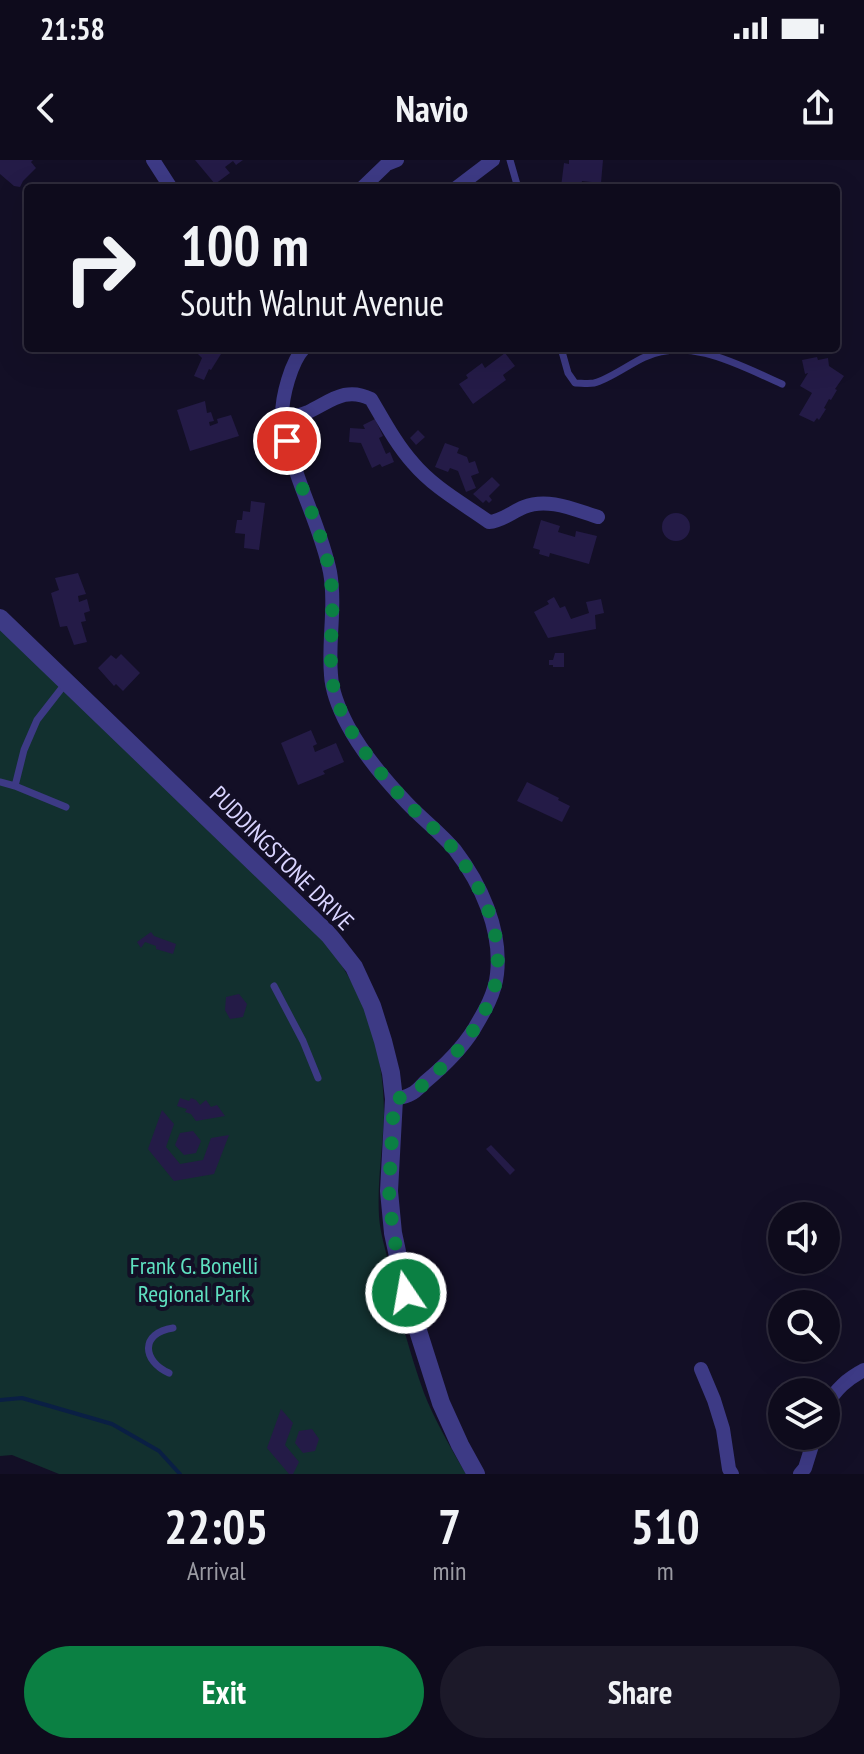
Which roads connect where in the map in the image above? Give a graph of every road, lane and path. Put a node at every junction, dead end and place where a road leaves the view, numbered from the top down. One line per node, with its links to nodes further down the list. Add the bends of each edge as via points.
1 (153, 160): 5 (street)
2 (397, 160): 6 (street)
3 (510, 160): 8 (lane)
4 (489, 161): 7 (street)
5 (168, 184)
6 (366, 184)
7 (461, 184)
8 (517, 184)
9 (296, 352): 14 (street)
10 (562, 352): 11 (lane, via 575,383 596,383)
11 (657, 352)
12 (692, 352): 13 (lane, via 734,362)
13 (782, 384)
14 (282, 418): 15 (street, via 340,396 366,396 414,465 489,522 539,503); 23 (street, via 330,574 330,675 340,710 368,755 473,877 489,910 496,944 497,975 489,1003 471,1033 412,1094)
15 (598, 517)
16 (0, 618): 17 (street, PUDDINGSTONE DRIVE)
17 (66, 683): 19 (lane, via 37,720); 23 (street, PUDDINGSTONE DRIVE, via 329,935 354,967 372,1006)
18 (0, 782): 19 (lane)
19 (15, 786): 20 (lane)
20 (66, 807)
21 (274, 986): 22 (lane)
22 (318, 1078)
23 (394, 1099): 30 (street, PUDDINGSTONE DRIVE, via 389,1191 406,1293 441,1403)
24 (173, 1328): 27 (lane, via 162,1329 149,1346 156,1366)
25 (701, 1369): 31 (street, via 719,1415)
26 (864, 1370): 28 (street)
27 (169, 1373)
28 (840, 1386)
29 (811, 1450): 32 (street)
30 (476, 1474)
31 (732, 1474)
32 (800, 1474)

